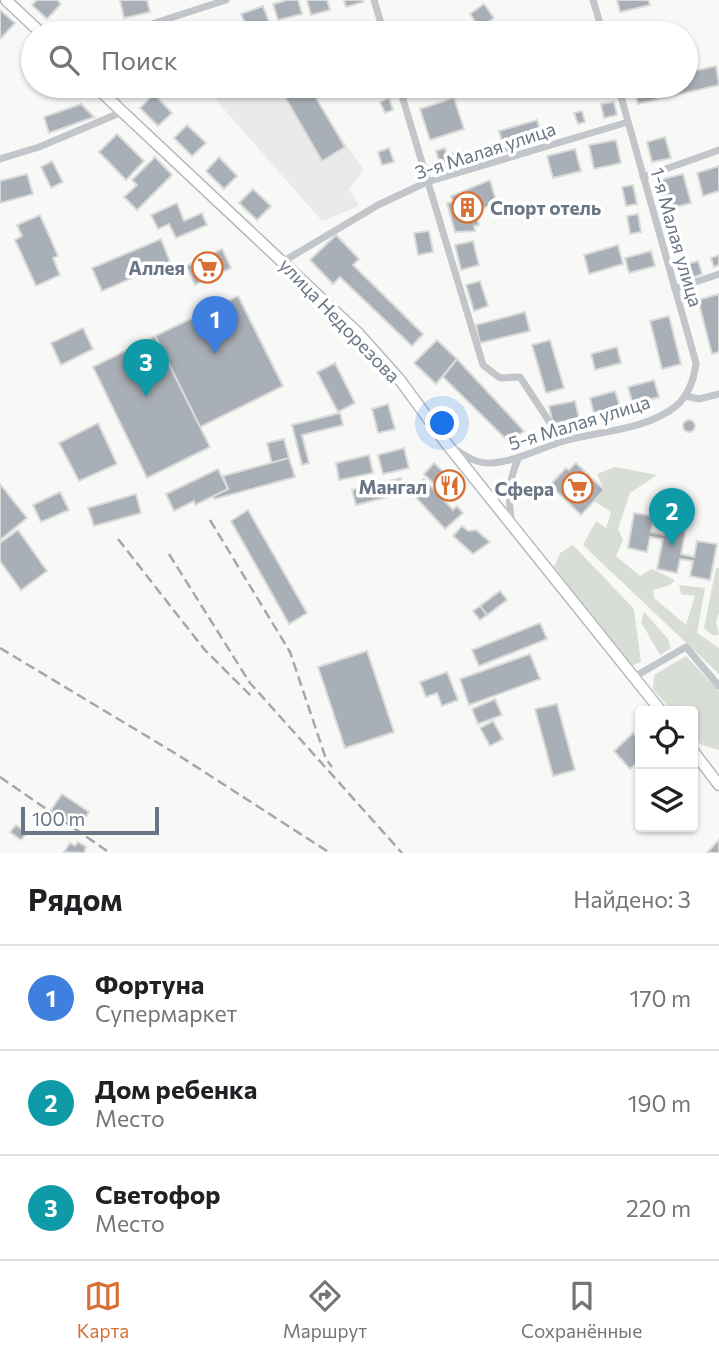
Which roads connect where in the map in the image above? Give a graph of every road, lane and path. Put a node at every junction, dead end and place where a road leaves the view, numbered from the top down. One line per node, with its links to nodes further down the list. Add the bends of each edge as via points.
1 (6, 0): 5 (street)
2 (226, 0): 6 (street)
3 (374, 0): 7 (street)
4 (593, 0): 8 (street)
5 (28, 21)
6 (161, 21)
7 (380, 21)
8 (599, 21)
9 (107, 98): 12 (street, улица Недорезова)
10 (402, 98): 17 (street)
11 (621, 98): 13 (street, 1-я Малая улица)
12 (122, 112): 15 (street); 18 (street, улица Недорезова)
13 (628, 122): 16 (street, 1-я Малая улица); 17 (street, 3-я Малая улица)
14 (719, 150): 16 (street)
15 (0, 159)
16 (643, 177): 20 (street, 1-я Малая улица)
17 (427, 182): 18 (street, 3-я Малая улица, via 378,205); 23 (street, via 483,365 500,378 520,377)
18 (284, 261): 24 (street, улица Недорезова, via 375,352)
19 (719, 274): 20 (street)
20 (675, 289): 22 (street, 1-я Малая улица, via 696,363)
21 (719, 394): 22 (street, via 699,399)
22 (686, 396): 23 (street, 5-я Малая улица, via 652,419)
23 (562, 441): 25 (street, 5-я Малая улица)
24 (446, 443): 25 (street, 5-я Малая улица, via 470,459 490,463); 26 (street, улица Недорезова)
25 (518, 459): 26 (street, via 509,478)
26 (512, 525): 27 (street, улица Недорезова)
27 (634, 677): 28 (street, via 686,647); 29 (street, улица Недорезова)
28 (719, 686)
29 (657, 706)
30 (698, 758): 31 (street)
31 (719, 785)

